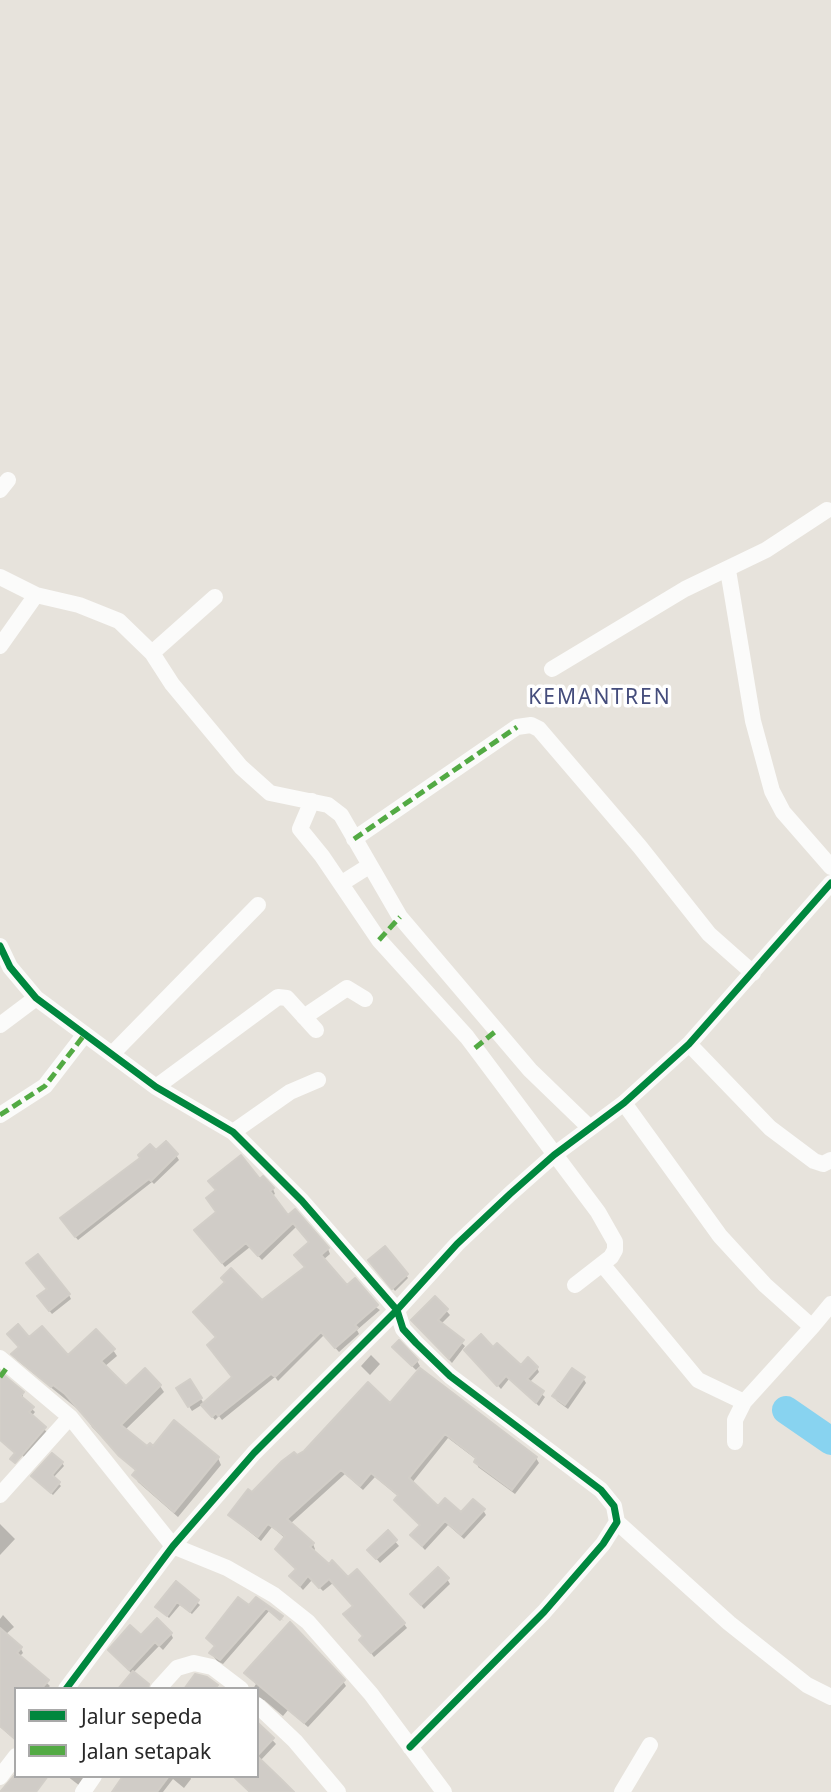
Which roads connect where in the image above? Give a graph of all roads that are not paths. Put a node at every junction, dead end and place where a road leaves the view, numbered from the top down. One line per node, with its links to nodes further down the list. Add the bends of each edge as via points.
1 (827, 510): 2 (street)
2 (729, 570): 8 (street, via 685,589); 11 (street, via 753,721 772,791 783,812)
3 (0, 577): 5 (street)
4 (215, 597): 7 (street)
5 (31, 603): 6 (street); 7 (street, via 79,605 119,621)
6 (0, 646)
7 (152, 653): 9 (street, via 172,684 260,785)
8 (552, 669)
9 (307, 811): 10 (street, via 335,809); 13 (street, via 300,829)
10 (354, 839): 12 (street); 18 (street, via 517,727 531,725 640,846 709,934)
11 (831, 867)
12 (365, 868): 13 (street); 16 (street)
13 (345, 883): 16 (street)
14 (831, 883): 18 (street)
15 (258, 905): 27 (street)
16 (389, 928): 25 (street); 25 (street)
17 (0, 946): 19 (street, via 10,967)
18 (753, 973): 26 (street)
19 (36, 998): 22 (street); 24 (street)
20 (365, 999): 21 (street, via 347,988)
21 (304, 1017): 23 (street); 29 (street, via 287,998 278,997)
22 (0, 1025)
23 (316, 1030)
24 (85, 1034): 27 (street); 31 (street, via 45,1086)
25 (486, 1039): 33 (street, via 530,1070); 34 (street)
26 (689, 1044): 30 (street); 35 (street, via 770,1128 814,1161 823,1164)
27 (111, 1054): 29 (street)
28 (318, 1080): 32 (street, via 290,1092)
29 (156, 1087): 32 (street)
30 (624, 1103): 33 (street); 40 (street, via 720,1236)
31 (0, 1115)
32 (233, 1132): 39 (street, via 302,1201)
33 (581, 1135): 34 (street)
34 (554, 1155): 36 (street, via 615,1242 615,1250); 39 (street, via 457,1244)
35 (831, 1160)
36 (602, 1264): 37 (street); 42 (street, via 705,1384)
37 (575, 1285)
38 (831, 1304): 40 (street)
39 (397, 1310): 46 (street, via 403,1329 450,1376 601,1490 614,1506); 47 (street, via 254,1453)
40 (812, 1327): 42 (street)
41 (3, 1367): 43 (street)
42 (744, 1402): 44 (street, via 735,1420)
43 (70, 1417): 45 (street); 47 (street)
44 (735, 1442)
45 (0, 1495)
46 (617, 1522): 51 (street, via 729,1623 807,1685); 54 (street, via 544,1612)
47 (173, 1546): 48 (street); 54 (street, via 228,1568 308,1622)
48 (67, 1687)
49 (160, 1687): 50 (street, via 177,1668 194,1663 219,1671)
50 (239, 1687)
51 (831, 1697)
52 (259, 1707): 57 (street)
53 (650, 1745): 59 (street)
54 (410, 1747): 58 (street)
55 (14, 1758): 56 (street)
56 (1, 1774)
57 (338, 1792)
58 (444, 1792)
59 (622, 1792)

